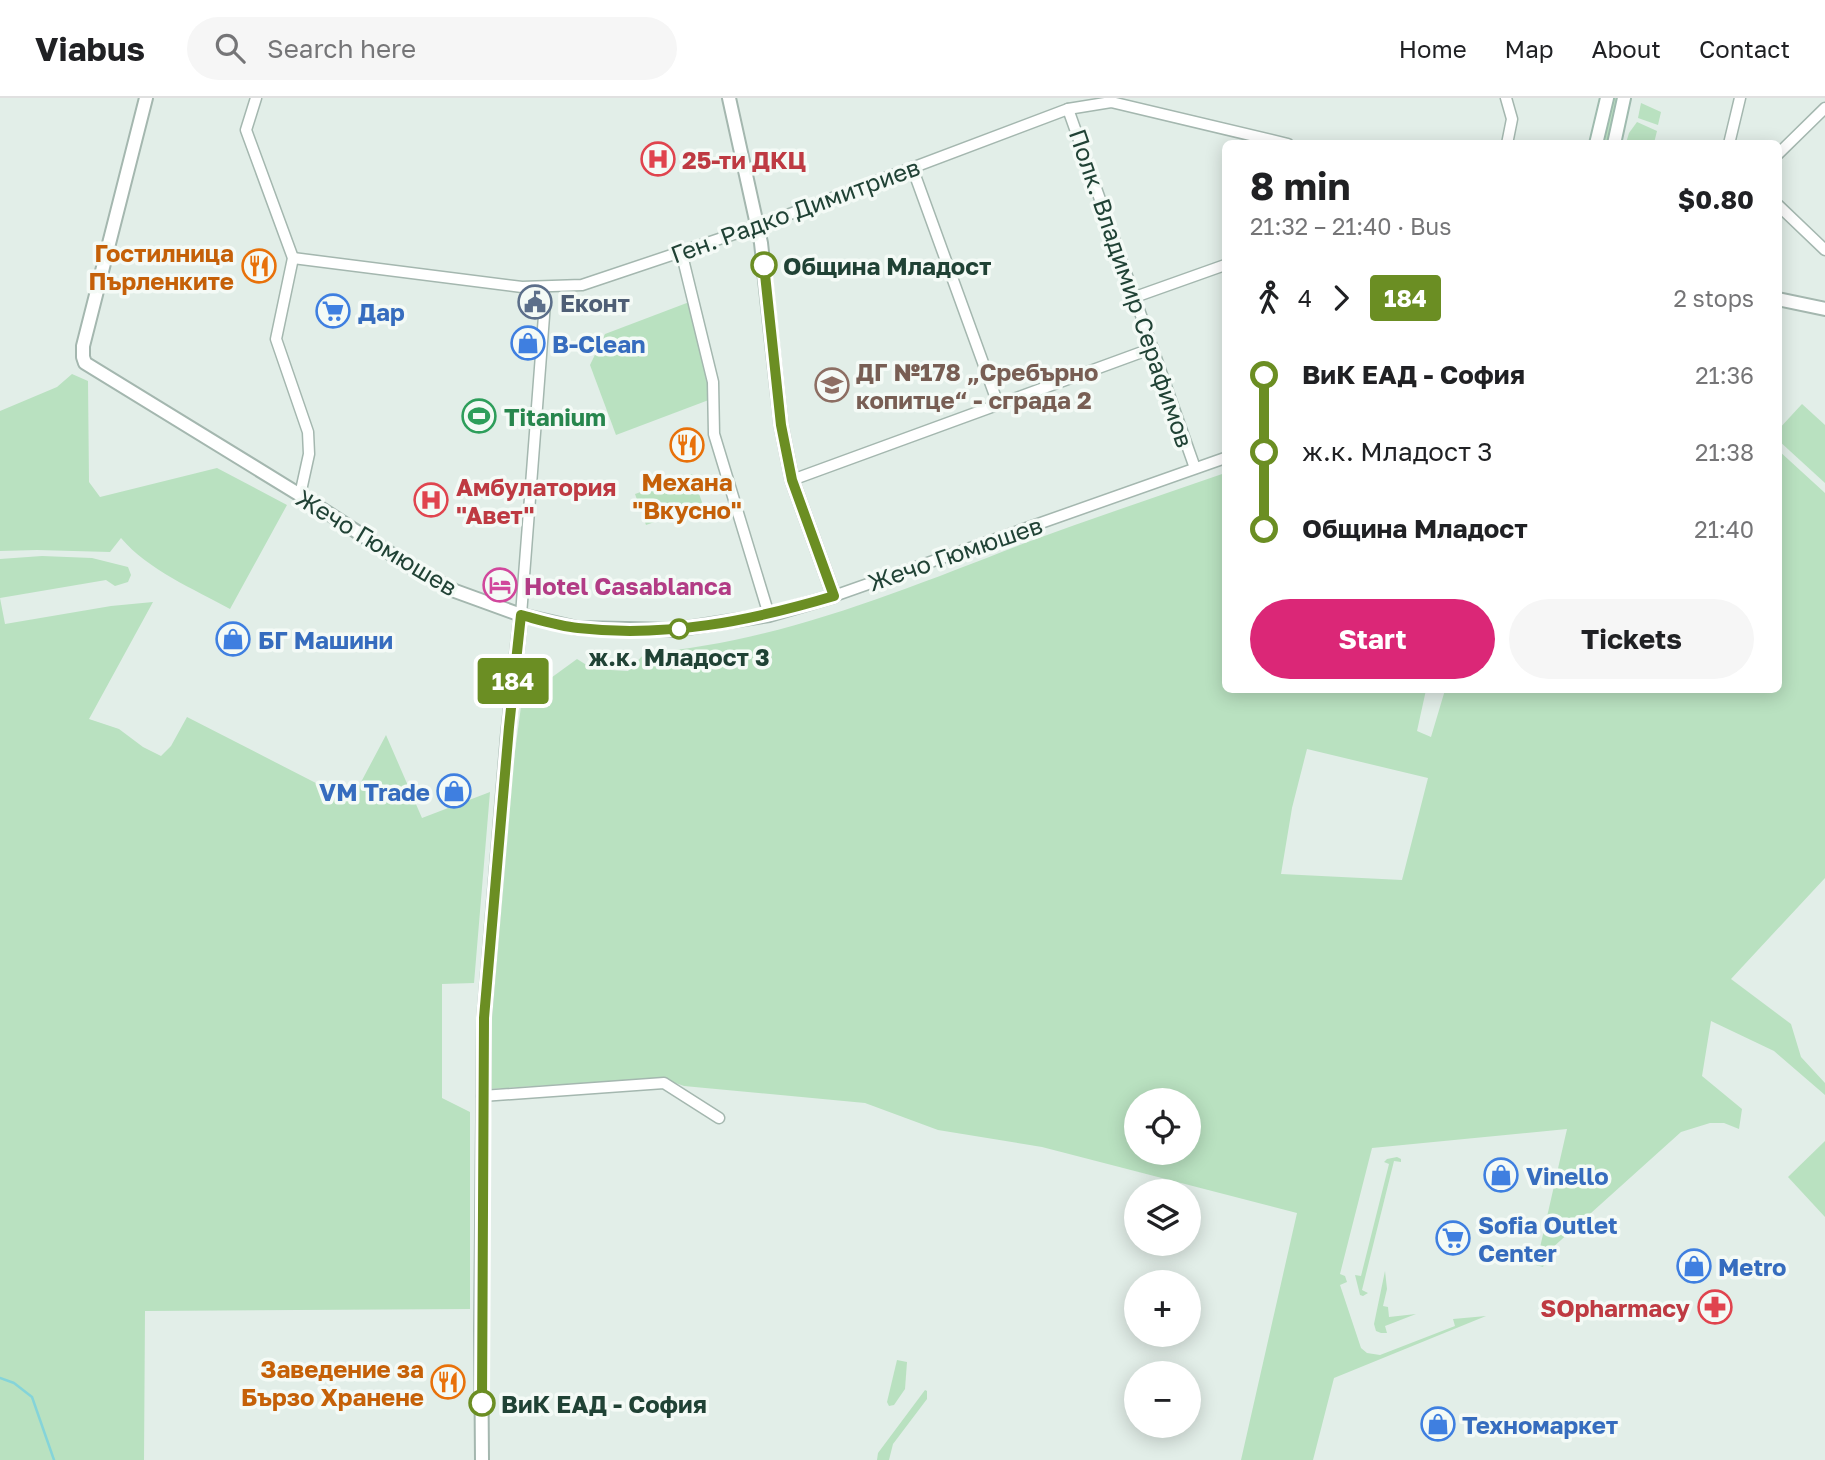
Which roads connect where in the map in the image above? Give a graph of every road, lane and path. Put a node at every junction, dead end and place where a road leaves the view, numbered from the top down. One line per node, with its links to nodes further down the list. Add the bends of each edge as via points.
1 (146, 98): 33 (street, Жечо Гюмюшев, via 83,357 89,367)
2 (256, 98): 22 (street, via 246,130)
3 (729, 98): 19 (street)
4 (1506, 98): 12 (street, via 1512,118)
5 (1606, 98): 13 (street)
6 (1624, 98): 14 (street)
7 (1740, 98): 15 (street)
8 (1110, 100): 9 (street, Ген. Радко Димитриев); 11 (street, Ген. Радко Димитриев)
9 (1068, 108): 17 (street, Ген. Радко Димитриев); 25 (street, Полк. Владимир Серафимов)
10 (1825, 108): 16 (street)
11 (1271, 140)
12 (1508, 140)
13 (1597, 140)
14 (1615, 140)
15 (1730, 140)
16 (1782, 150)
17 (912, 167): 19 (street, Ген. Радко Димитриев); 29 (street)
18 (1782, 209): 20 (street)
19 (758, 226): 21 (street, Ген. Радко Димитриев); 32 (street, via 781,425)
20 (1825, 250)
21 (681, 251): 24 (street, Ген. Радко Димитриев, via 582,285); 36 (street, via 713,382 714,434)
22 (293, 258): 24 (street, Ген. Радко Димитриев); 33 (street, via 276,339 308,432 309,454)
23 (1222, 266): 25 (street)
24 (539, 287): 35 (street, via 545,303)
25 (1135, 298): 28 (street, Полк. Владимир Серафимов)
26 (1782, 300): 27 (street)
27 (1825, 309)
28 (1153, 348): 29 (street); 31 (street, Полк. Владимир Серафимов)
29 (998, 404): 32 (street)
30 (1222, 459): 31 (street, Жечо Гюмюшев)
31 (1195, 468): 34 (street, Жечо Гюмюшев)
32 (792, 480): 34 (street)
33 (300, 495): 35 (street, Жечо Гюмюшев, via 416,570 455,591)
34 (834, 596): 36 (street, Жечо Гюмюшев)
35 (521, 615): 36 (street, Жечо Гюмюшев, via 577,628 674,630); 37 (street, via 485,1004)
36 (769, 615)
37 (482, 1096): 38 (street, via 664,1083); 39 (street)
38 (719, 1118)
39 (482, 1460)

